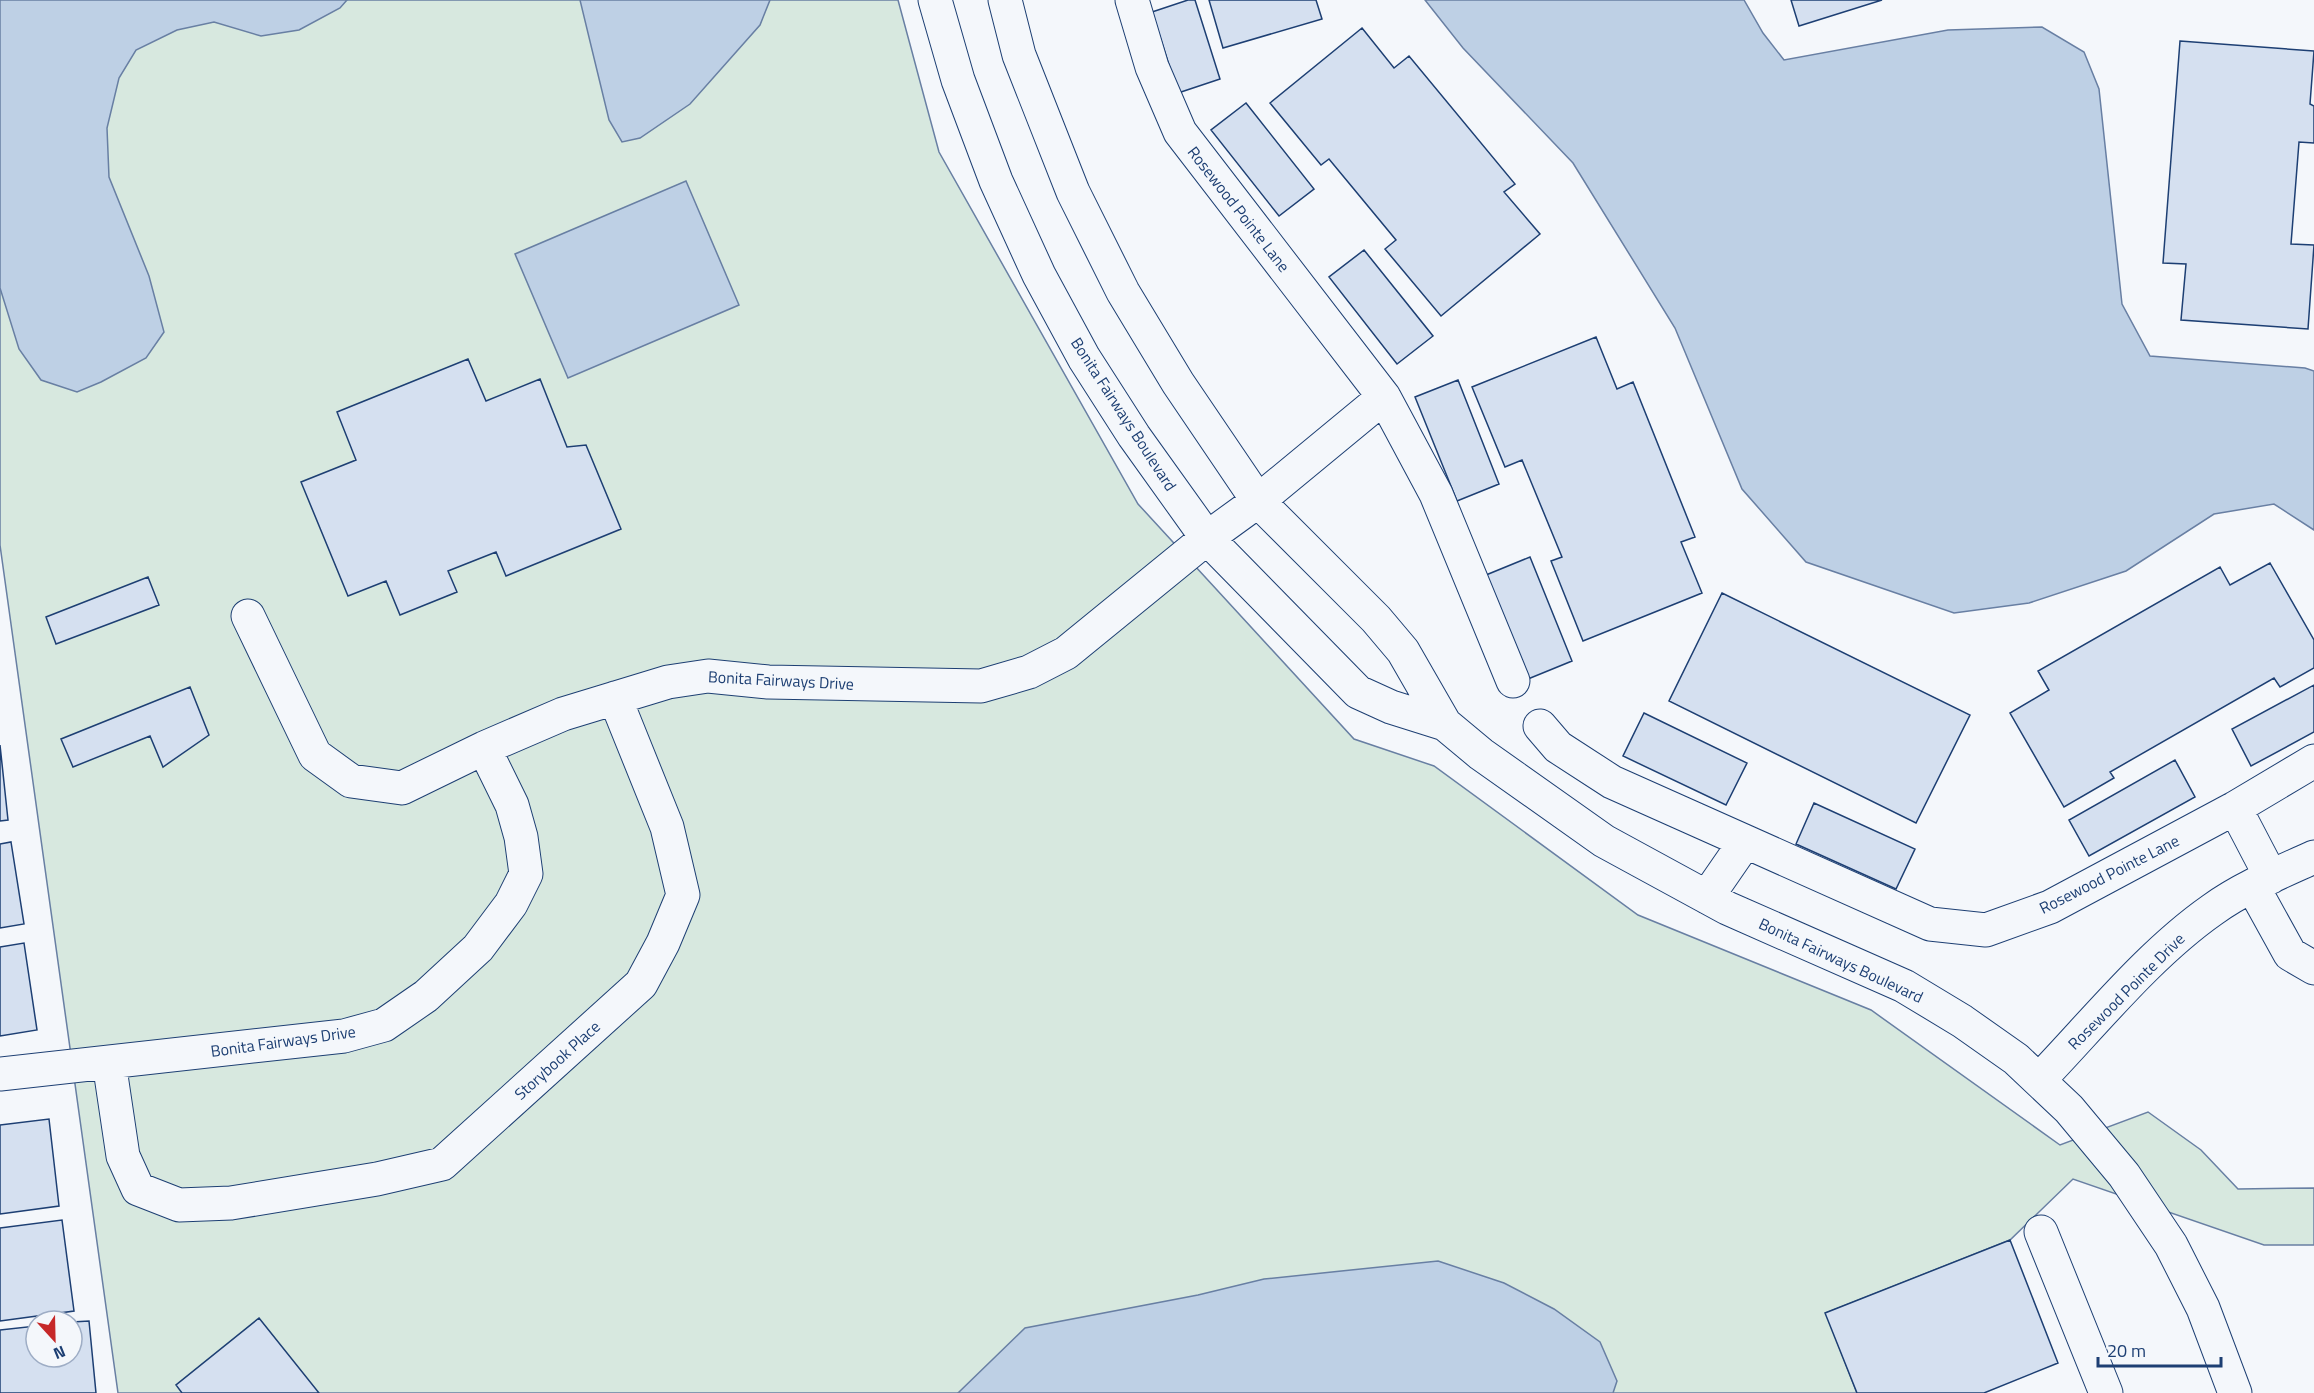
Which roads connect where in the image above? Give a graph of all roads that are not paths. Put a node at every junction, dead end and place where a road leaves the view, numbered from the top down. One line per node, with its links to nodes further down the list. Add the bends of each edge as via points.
1 (935, 0): 6 (street, Bonita Fairways Boulevard, via 958,80 996,181 1040,275 1084,358 1127,426)
2 (1005, 0): 5 (street, Bonita Fairways Boulevard, via 1019,56 1073,192 1123,292 1178,383)
3 (1132, 0): 4 (street, Rosewood Pointe Lane, via 1152,67 1180,132)
4 (1384, 397): 5 (street); 8 (street, Rosewood Pointe Lane, via 1436,494)
5 (1258, 501): 6 (street, Bonita Fairways Drive); 10 (street, Bonita Fairways Boulevard, via 1390,635)
6 (1208, 538): 9 (street, Bonita Fairways Drive, via 1066,653 1029,672 981,686 768,682 708,676 668,682); 10 (street, Bonita Fairways Boulevard, via 1358,692)
7 (248, 616): 12 (street, via 315,755 351,782 402,788)
8 (1513, 681)
9 (615, 698): 12 (street, Bonita Fairways Drive, via 563,714); 20 (street, Storybook Place, via 667,827 683,895 641,984 442,1164 231,1203 179,1205 138,1189 123,1156)
10 (1445, 724): 18 (street, Bonita Fairways Boulevard, via 1604,841)
11 (1540, 726): 15 (street, Rosewood Pointe Lane, via 1558,747 1612,782)
12 (484, 748): 20 (street, Bonita Fairways Drive, via 512,805 526,874 511,904 478,948 426,996 384,1025 344,1036)
13 (2314, 761): 14 (street, Rosewood Pointe Lane)
14 (2235, 808): 15 (street, Rosewood Pointe Lane, via 2050,907 1986,930 1930,924); 17 (street)
15 (1745, 842): 18 (street)
16 (2310, 870): 17 (street, Rosewood Pointe Drive)
17 (2262, 882): 19 (street, via 2290,954); 22 (street, Rosewood Pointe Drive, via 2213,909 2162,951)
18 (1707, 897): 22 (street, Bonita Fairways Boulevard, via 1904,986 1998,1046)
19 (2314, 968)
20 (109, 1062): 21 (street, Bonita Fairways Drive)
21 (0, 1074)
22 (2039, 1080): 25 (street, Bonita Fairways Boulevard, via 2069,1109 2124,1175 2170,1245 2203,1308)
23 (2041, 1232): 24 (street)
24 (2106, 1393)
25 (2235, 1393)

